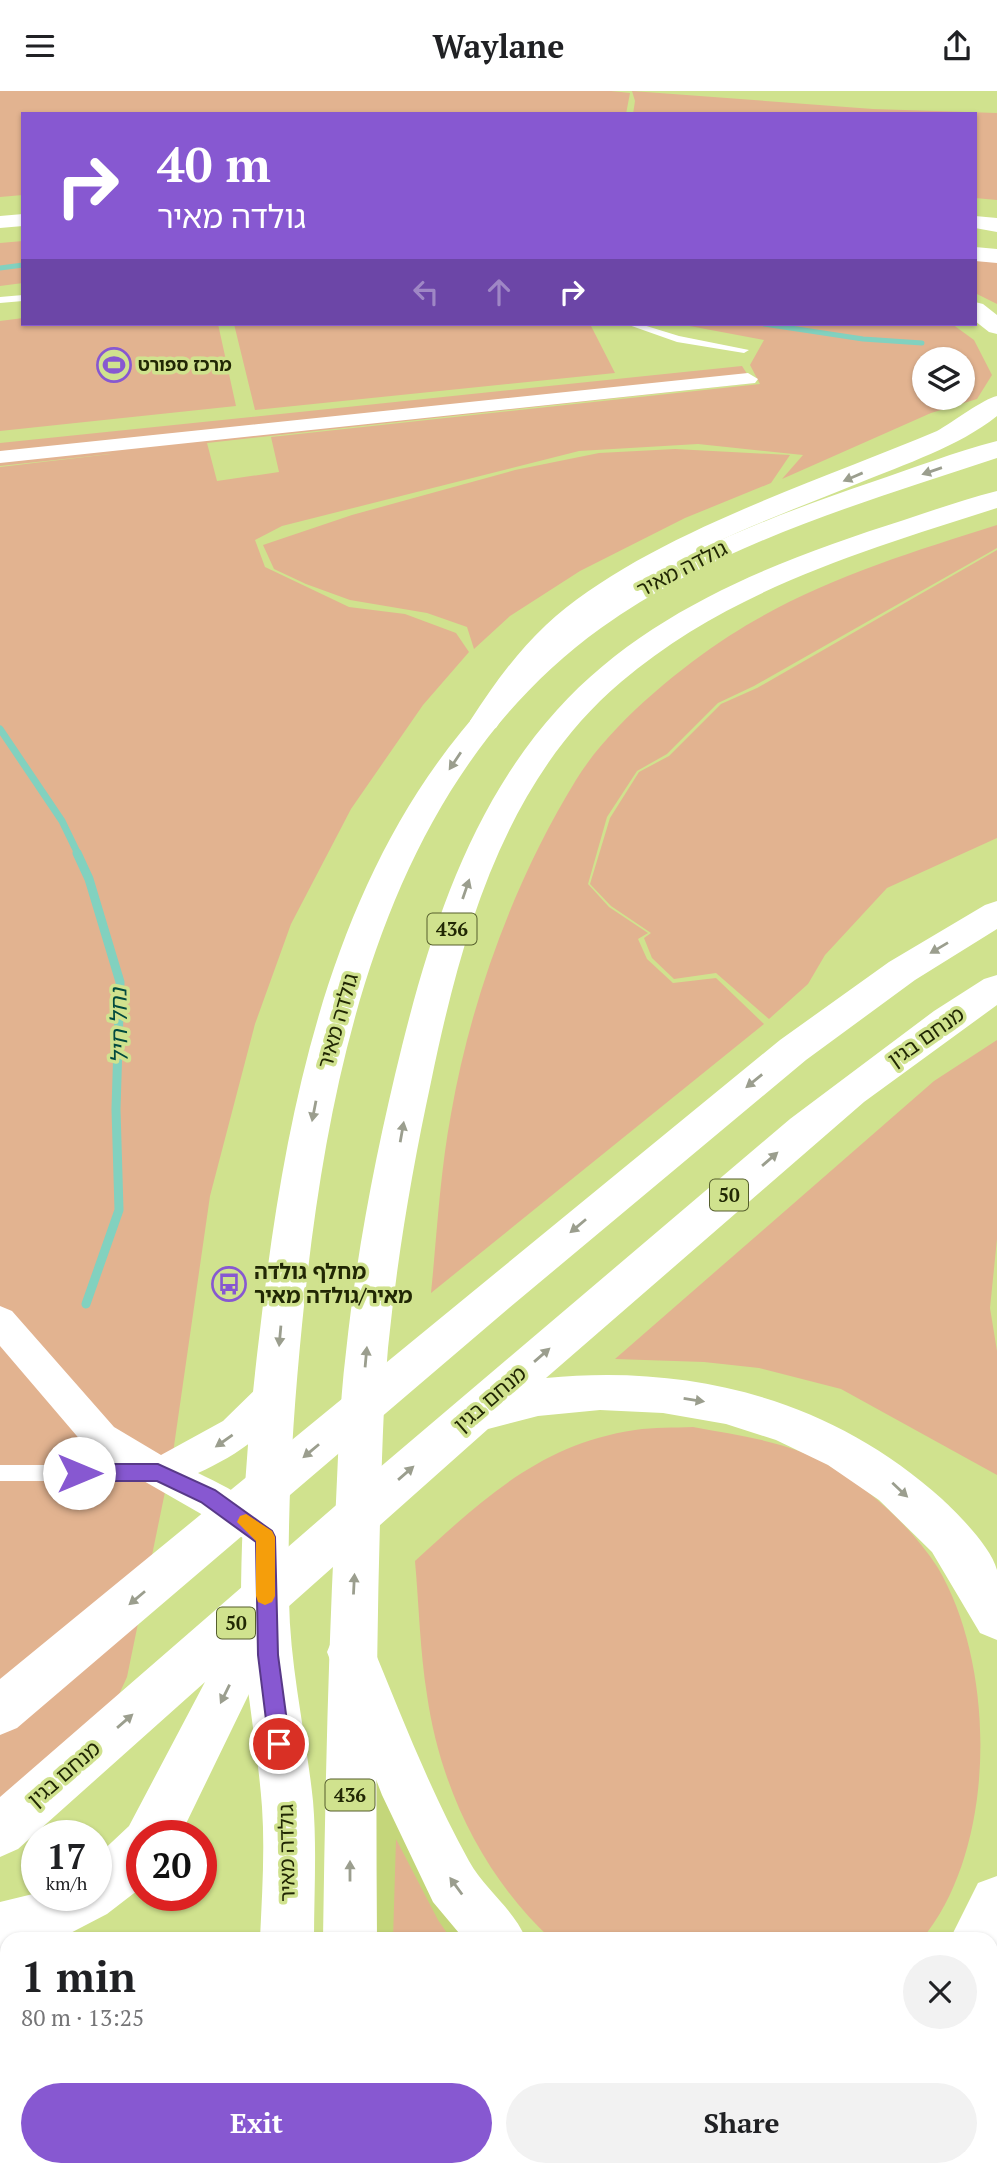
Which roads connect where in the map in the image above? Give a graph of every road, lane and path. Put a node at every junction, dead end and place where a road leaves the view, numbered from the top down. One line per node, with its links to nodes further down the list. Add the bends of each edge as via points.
1 (21, 201): 2 (main road)
2 (0, 202)
3 (977, 215): 4 (main road)
4 (997, 217)
5 (21, 222): 7 (main road)
6 (977, 222): 8 (main road)
7 (0, 223)
8 (997, 225)
9 (977, 241): 10 (main road)
10 (997, 244)
11 (977, 254): 12 (main road)
12 (997, 256)
13 (21, 298): 14 (lane)
14 (0, 300)
15 (977, 312): 17 (main road)
16 (637, 326): 18 (lane, via 677,339)
17 (997, 327)
18 (744, 350)
19 (748, 379): 22 (street)
20 (997, 403): 24 (main road, one-way to 24, via 946,436 735,527 619,586 542,646)
21 (997, 449): 24 (main road, גולדה מאיר, one-way to 24, via 744,538 672,570 542,660)
22 (0, 457)
23 (997, 499): 35 (main road, 436, one-way to 23, via 366,1352 405,1112 438,970 471,874 509,794 582,701 640,650 681,624 814,559)
24 (485, 720): 28 (main road, גולדה מאיר, one-way to 28, via 424,809 392,868 358,951 317,1099 302,1173 286,1269)
25 (997, 913): 36 (main road, one-way to 36, via 902,971 793,1050)
26 (997, 988): 29 (main road, מנחם בגין / 50, one-way to 26, via 809,1126 880,1069)
27 (0, 1321): 31 (street, via 101,1438)
28 (274, 1395): 31 (street, one-way to 31, via 225,1441); 32 (main road, גולדה מאיר)
29 (471, 1415): 34 (main road, one-way to 34, via 534,1399 626,1394 693,1399 771,1417 828,1441 888,1479 941,1528); 38 (main road, מנחם בגין / 50, one-way to 29)
30 (0, 1473): 31 (lane)
31 (158, 1473): 32 (street, via 208,1496)
32 (265, 1537): 33 (main road, גולדה מאיר)
33 (265, 1611): 37 (main road, one-way to 37); 42 (main road, גולדה מאיר, via 287,1794)
34 (997, 1617)
35 (351, 1652): 43 (main road, 436, one-way to 35); 44 (main road, one-way to 35, via 452,1883 400,1777)
36 (0, 1711)
37 (161, 1820)
38 (0, 1831)
39 (997, 1902): 45 (main road)
40 (60, 1911): 41 (main road)
41 (0, 1929)
42 (287, 1932)
43 (350, 1932)
44 (493, 1932)
45 (980, 1932)

